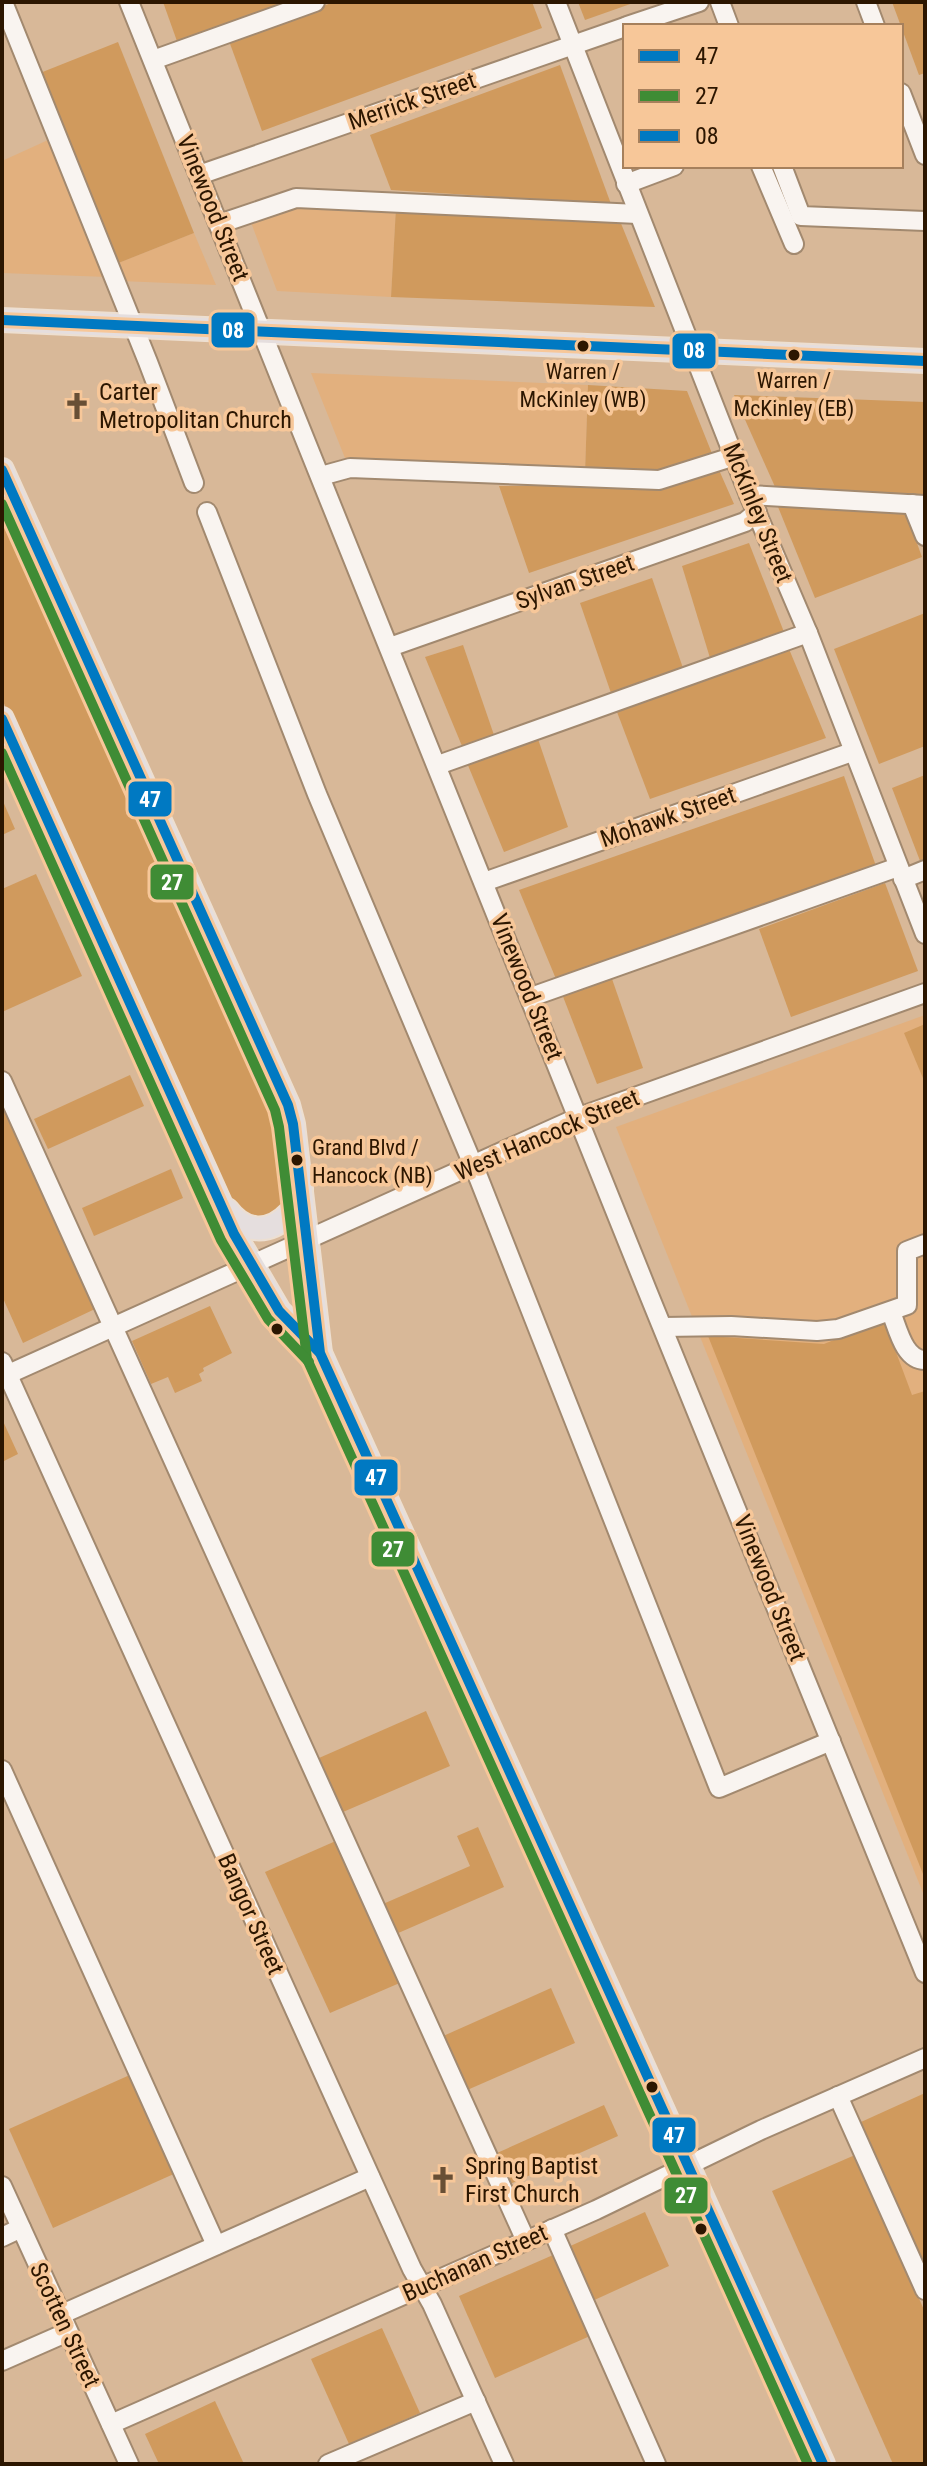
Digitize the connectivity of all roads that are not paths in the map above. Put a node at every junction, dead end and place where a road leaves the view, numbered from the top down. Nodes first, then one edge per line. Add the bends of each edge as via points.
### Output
1 (3, 2) edge
2 (129, 2) edge
3 (315, 2) edge
4 (556, 2) edge
5 (699, 2) edge
6 (720, 2) edge
7 (866, 2) edge
8 (632, 24) edge
9 (728, 24) edge
10 (874, 24) edge
11 (623, 27) edge
12 (573, 44) junction
13 (153, 60) junction
14 (903, 98) edge
15 (925, 155) edge
16 (669, 168) edge
17 (762, 168) edge
18 (783, 168) edge
19 (199, 175) junction
20 (626, 184) junction
21 (638, 214) junction
22 (925, 221) edge
23 (219, 224) junction
24 (794, 244) dead end
25 (2, 320) edge
26 (132, 326) junction
27 (262, 332) junction
28 (692, 351) junction
29 (925, 361) edge
30 (735, 456) junction
31 (2, 470) edge
32 (321, 476) junction
33 (194, 483) dead end
34 (753, 504) junction
35 (919, 504) edge
36 (207, 512) dead end
37 (925, 536) edge
38 (808, 633) junction
39 (390, 647) junction
40 (2, 719) edge
41 (852, 752) junction
42 (438, 765) junction
43 (925, 870) edge
44 (901, 873) junction
45 (484, 882) junction
46 (925, 934) edge
47 (925, 993) edge
48 (531, 997) junction
49 (2, 1081) edge
50 (579, 1117) junction
51 (473, 1165) junction
52 (301, 1189) junction
53 (218, 1200) junction
54 (307, 1240) junction
55 (925, 1244) edge
56 (252, 1264) junction
57 (925, 1299) edge
58 (899, 1308) junction
59 (114, 1327) junction
60 (663, 1327) junction
61 (320, 1353) junction
62 (925, 1360) edge
63 (4, 1371) edge
64 (831, 1741) junction
65 (2, 1770) edge
66 (925, 1973) edge
67 (925, 2058) edge
68 (838, 2096) junction
69 (687, 2166) junction
70 (370, 2177) junction
71 (2, 2186) edge
72 (21, 2228) junction
73 (552, 2229) junction
74 (2, 2237) edge
75 (526, 2241) junction
76 (216, 2245) junction
77 (422, 2287) junction
78 (925, 2290) edge
79 (64, 2323) junction
80 (2, 2361) edge
81 (476, 2401) junction
82 (111, 2424) junction
83 (129, 2464) edge
84 (328, 2464) edge
85 (504, 2464) edge
86 (656, 2464) edge
87 (823, 2464) edge

1 - 26 street
2 - 13 street, Vinewood Street
3 - 13 street
4 - 12 street, McKinley Street
5 - 8 street, Merrick Street
6 - 9 street
7 - 10 street
11 - 12 street, Merrick Street
12 - 19 street, Merrick Street
12 - 20 street, McKinley Street
13 - 19 street, Vinewood Street
14 - 15 street
16 - 20 street
17 - 24 street
18 - 22 street via 801,216
19 - 23 street, Vinewood Street
20 - 21 street, McKinley Street
21 - 23 street via 296,198
21 - 28 street, McKinley Street
23 - 27 street, Vinewood Street
25 - 26 main road
26 - 27 main road
26 - 33 street
27 - 28 main road
27 - 32 street, Vinewood Street
28 - 29 main road
28 - 30 street, McKinley Street
30 - 32 street via 659,480 350,468
30 - 34 street, McKinley Street
31 - 52 main road via 281,1086 293,1124
32 - 39 street, Vinewood Street
34 - 35 street
34 - 38 street, McKinley Street
34 - 39 street, Sylvan Street via 745,522
35 - 37 street
36 - 51 street via 317,794
38 - 41 street, McKinley Street
38 - 42 street
39 - 42 street, Vinewood Street
40 - 53 main road
41 - 44 street, McKinley Street
41 - 45 street, Mohawk Street
42 - 45 street, Vinewood Street
43 - 44 street
44 - 46 street, McKinley Street
44 - 48 street
45 - 48 street, Vinewood Street
47 - 50 street, West Hancock Street
48 - 50 street, Vinewood Street
49 - 59 street
50 - 51 street, West Hancock Street
50 - 60 street, Vinewood Street
51 - 54 street, West Hancock Street
51 - 64 street via 719,1788
52 - 53 main road via 291,1213 259,1229 244,1227
52 - 54 main road
53 - 56 main road
54 - 56 street, West Hancock Street
54 - 61 main road
55 - 58 street via 907,1251
56 - 59 street, West Hancock Street
56 - 61 main road via 279,1311
57 - 58 street
58 - 60 street via 817,1331
58 - 62 street via 908,1353
59 - 63 street, West Hancock Street
59 - 75 street
60 - 64 street, Vinewood Street
61 - 69 main road
63 - 70 street, Bangor Street
64 - 66 street, Vinewood Street
65 - 76 street
67 - 68 street, Buchanan Street
68 - 69 street, Buchanan Street
68 - 78 street
69 - 73 street, Buchanan Street
69 - 87 main road
70 - 76 street
70 - 77 street, Bangor Street
71 - 72 street, Scotten Street
72 - 74 street
72 - 79 street, Scotten Street
73 - 75 street, Buchanan Street
73 - 86 street
75 - 77 street, Buchanan Street
76 - 79 street
77 - 81 street, Bangor Street
77 - 82 street, Buchanan Street
79 - 80 street
79 - 82 street, Scotten Street
81 - 84 street
81 - 85 street, Bangor Street
82 - 83 street, Scotten Street

